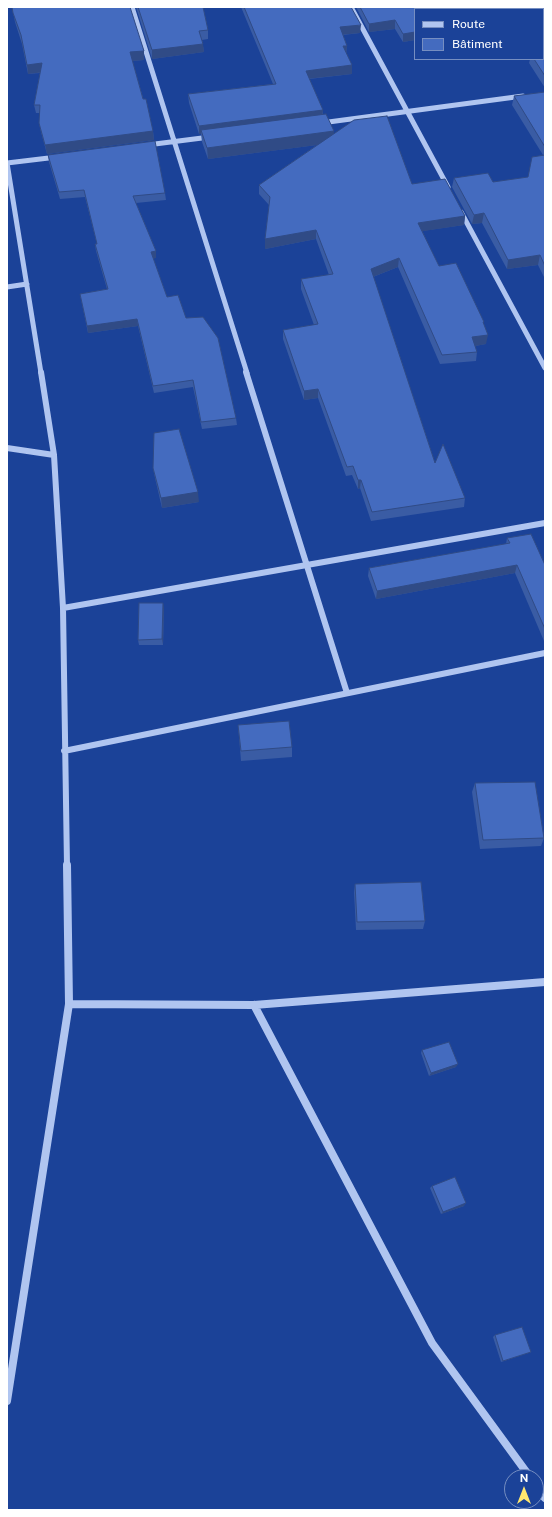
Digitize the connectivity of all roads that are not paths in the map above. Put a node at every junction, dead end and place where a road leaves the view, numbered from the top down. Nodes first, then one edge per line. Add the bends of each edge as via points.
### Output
1 (132, 7) edge
2 (351, 7) edge
3 (530, 96) edge
4 (408, 112) junction
5 (314, 124) edge
6 (213, 136) edge
7 (174, 141) junction
8 (143, 145) edge
9 (60, 156) edge
10 (7, 163) edge
11 (452, 195) edge
12 (460, 209) edge
13 (27, 284) junction
14 (7, 287) edge
15 (545, 368) edge
16 (7, 448) edge
17 (54, 455) junction
18 (545, 523) edge
19 (307, 565) junction
20 (63, 608) junction
21 (545, 653) edge
22 (347, 693) junction
23 (64, 751) junction
24 (545, 982) edge
25 (69, 1004) junction
26 (254, 1005) junction
27 (7, 1402) edge
28 (524, 1469) edge

1 - 7 street
2 - 4 street
3 - 4 street
4 - 5 street
4 - 11 street
6 - 7 street
7 - 8 street
7 - 19 street
9 - 10 street
10 - 13 street
12 - 15 street
13 - 14 street
13 - 17 street
16 - 17 street
17 - 20 street
18 - 19 street
19 - 20 street
19 - 22 street
20 - 23 street
21 - 22 street
22 - 23 street
23 - 25 street
24 - 26 street
25 - 26 street
25 - 27 street
26 - 28 street via 432,1343

